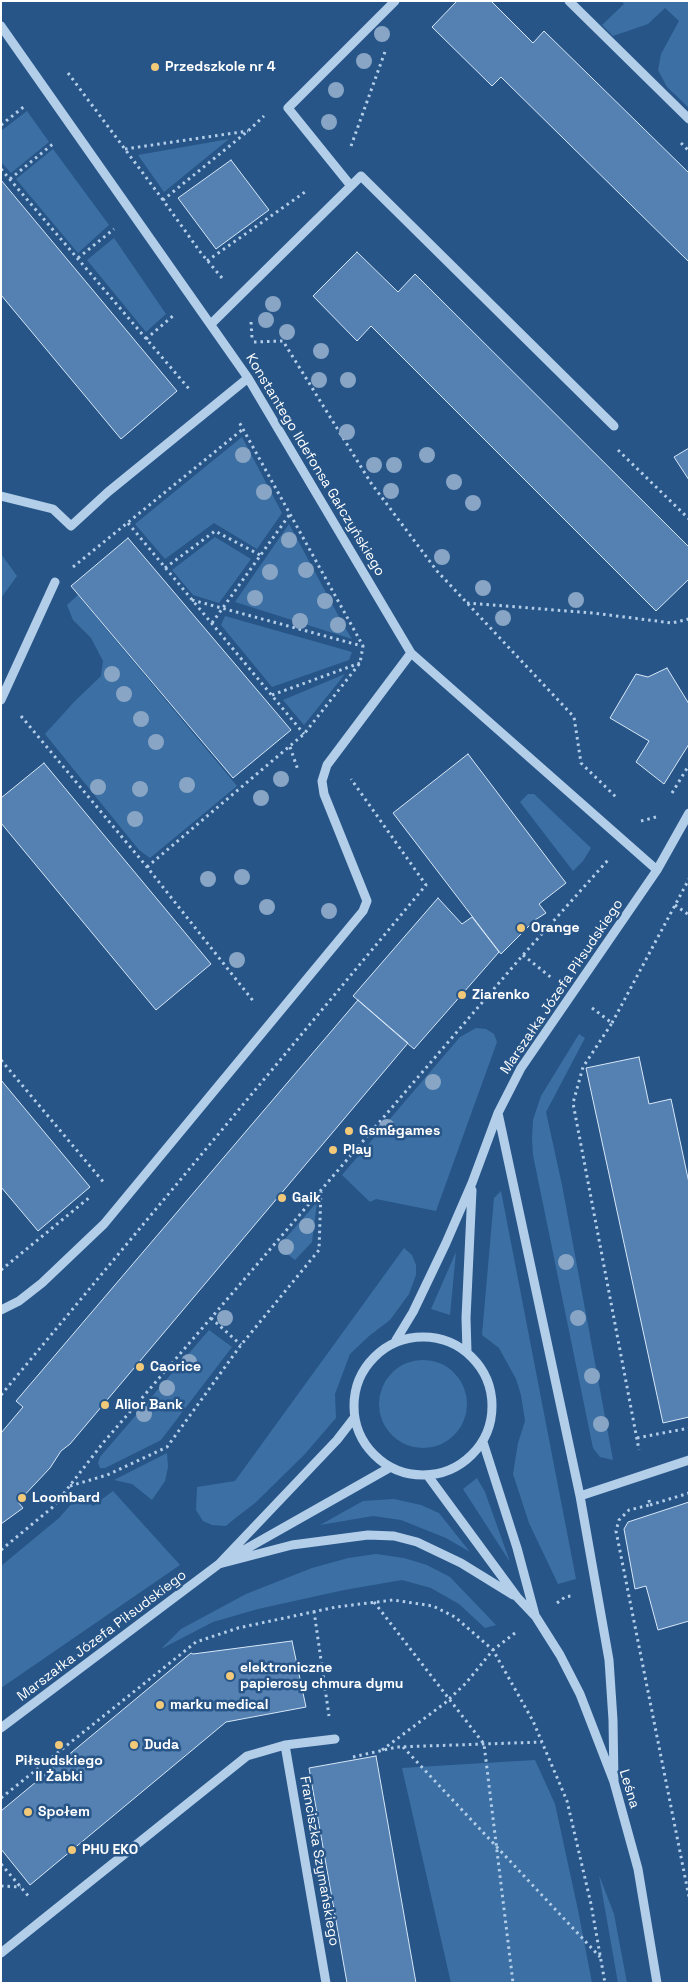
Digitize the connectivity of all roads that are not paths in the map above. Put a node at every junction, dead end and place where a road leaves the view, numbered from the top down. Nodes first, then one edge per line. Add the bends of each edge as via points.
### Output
1 (395, 1) edge
2 (569, 1) edge
3 (1, 26) edge
4 (689, 119) edge
5 (351, 186) junction
6 (212, 323) junction
7 (248, 378) junction
8 (614, 426) dead end
9 (1, 496) edge
10 (55, 582) road end
11 (411, 653) junction
12 (2, 697) edge
13 (689, 813) edge
14 (658, 870) junction
15 (498, 1113) junction
16 (472, 1183) junction
17 (1, 1310) edge
18 (396, 1340) junction
19 (467, 1352) junction
20 (354, 1418) junction
21 (483, 1442) junction
22 (689, 1460) edge
23 (389, 1468) junction
24 (428, 1476) junction
25 (580, 1496) junction
26 (219, 1564) junction
27 (517, 1597) junction
28 (536, 1617) junction
29 (1, 1728) edge
30 (336, 1739) dead end
31 (285, 1745) junction
32 (614, 1782) junction
33 (1, 1953) edge
34 (326, 1983) edge
35 (657, 1983) edge

1 - 5 street via 288,108
2 - 4 street
3 - 6 street, Konstantego Ildefonsa Gałczyńskiego
5 - 6 street
5 - 8 street via 361,176
6 - 7 street, Konstantego Ildefonsa Gałczyńskiego
7 - 9 street via 70,526 53,509
7 - 11 street, Konstantego Ildefonsa Gałczyńskiego
10 - 12 street
11 - 14 street, Konstantego Ildefonsa Gałczyńskiego
11 - 17 street via 327,765 322,781 324,794 367,901 363,911 104,1224 42,1283
13 - 14 street, Marszałka Józefa Piłsudskiego
14 - 15 street, Marszałka Józefa Piłsudskiego via 521,1068
15 - 16 street, Marszałka Józefa Piłsudskiego
15 - 25 street
16 - 18 street via 413,1312
16 - 19 street
18 - 19 street via 432,1336
18 - 20 street via 370,1363 357,1384
19 - 21 street via 487,1377 493,1399 492,1421
20 - 23 street via 369,1450
20 - 26 street, Marszałka Józefa Piłsudskiego
21 - 24 street via 469,1459 450,1471
21 - 28 street, Leśna via 518,1548
22 - 25 street
23 - 24 street
23 - 26 street, Marszałka Józefa Piłsudskiego
24 - 27 street, Leśna
25 - 32 street via 609,1660 614,1720
26 - 27 street via 292,1545 368,1534 394,1536 417,1542 461,1563
26 - 29 street, Marszałka Józefa Piłsudskiego
27 - 28 street, Leśna
28 - 32 street, Leśna via 580,1694
30 - 31 street
31 - 33 street via 247,1756
31 - 34 street, Franciszka Szymańskiego
32 - 35 street, Leśna via 638,1869

